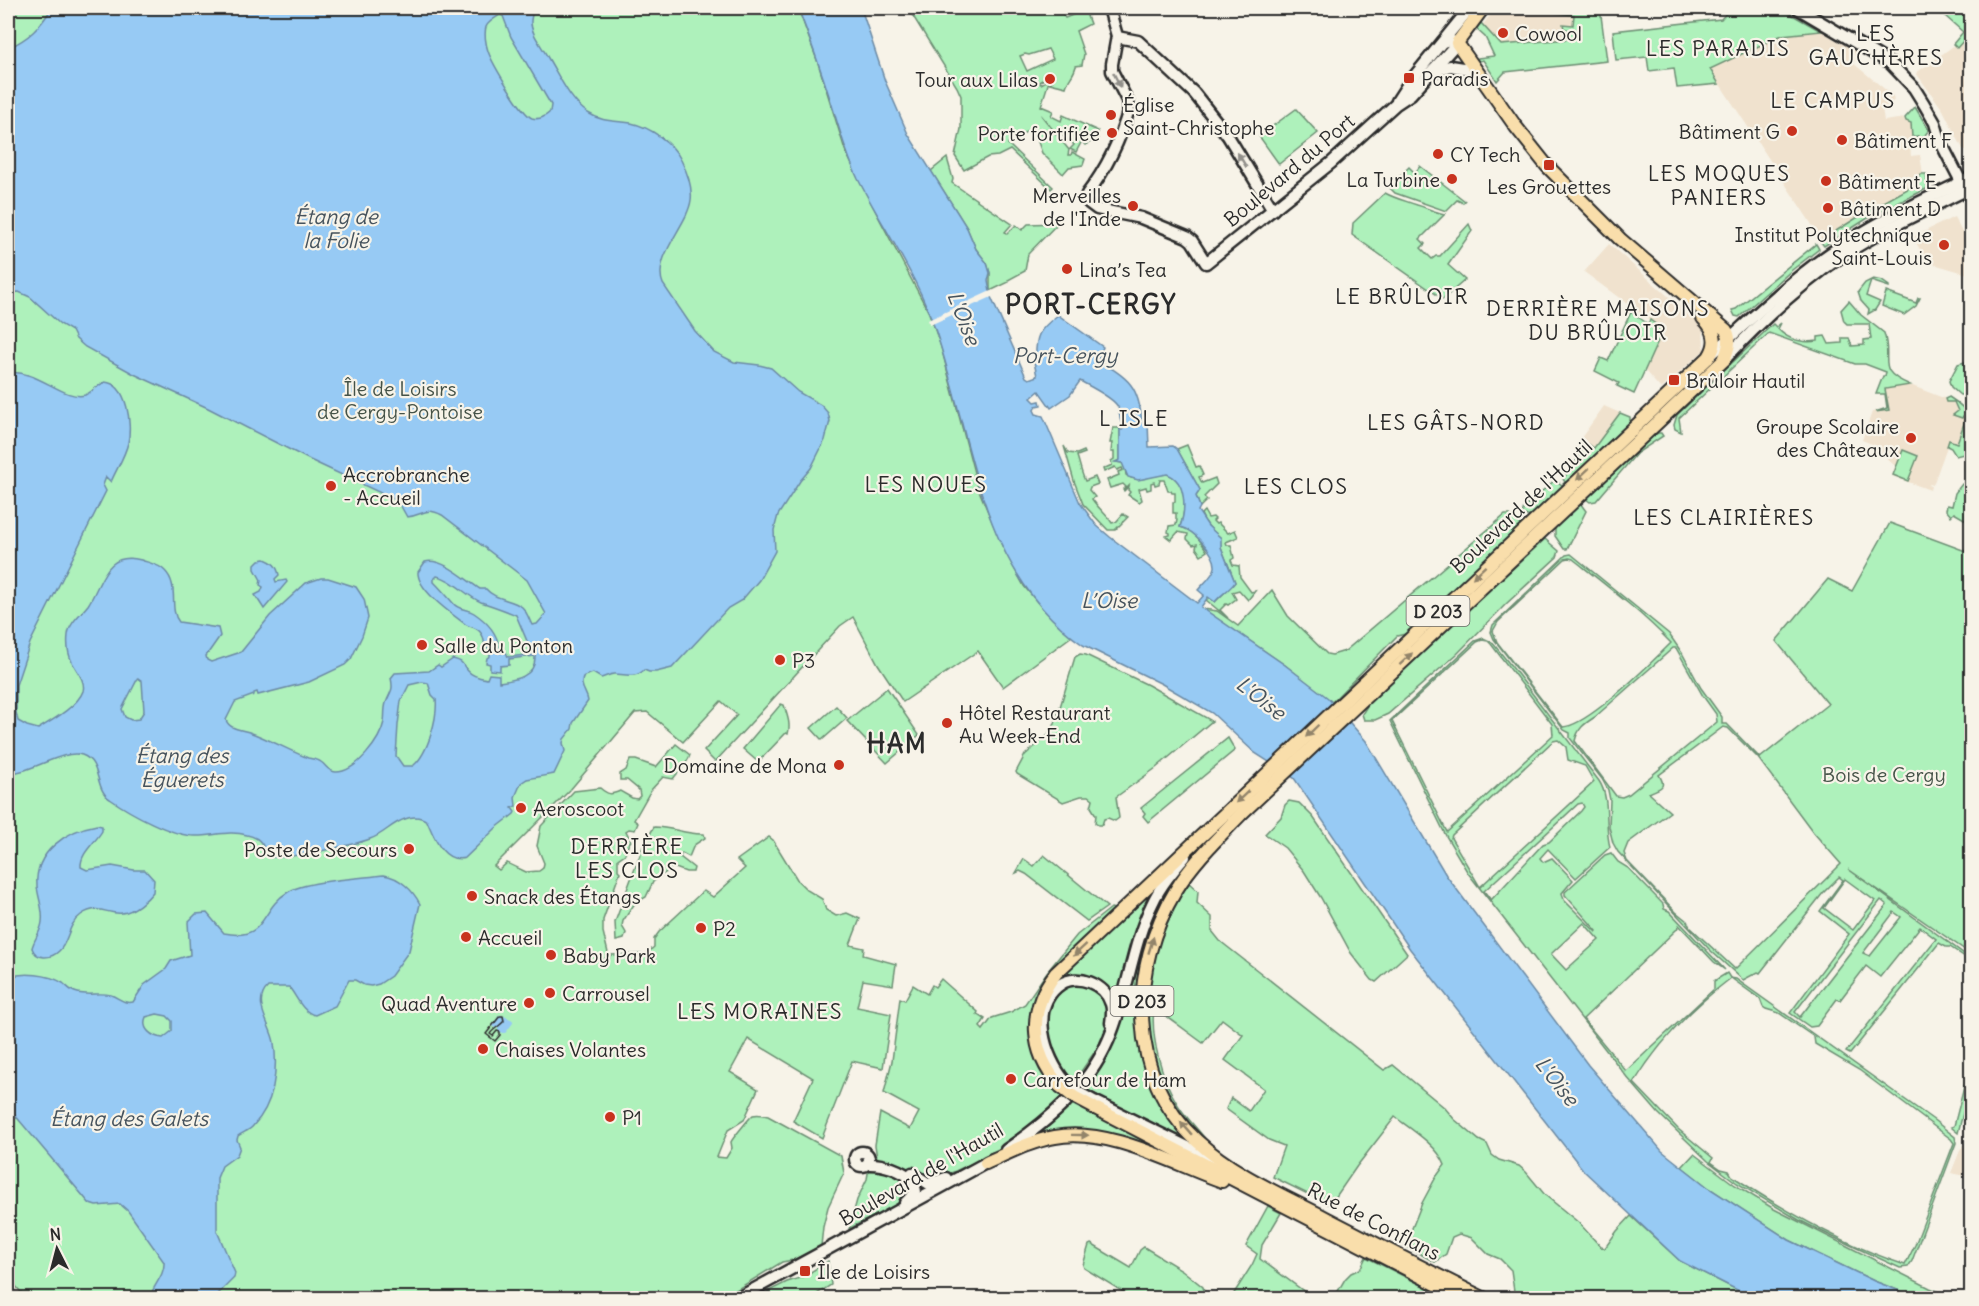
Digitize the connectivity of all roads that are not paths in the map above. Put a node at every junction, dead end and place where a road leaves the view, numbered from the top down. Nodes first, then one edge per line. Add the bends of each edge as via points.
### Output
1 (1109, 8) edge
2 (1472, 8) edge
3 (1483, 8) edge
4 (1797, 8) edge
5 (1117, 37) junction
6 (1452, 43) junction
7 (1469, 69) junction
8 (1432, 72) junction
9 (1396, 104) junction
10 (1967, 184) edge
11 (1971, 203) edge
12 (1273, 210) junction
13 (1710, 324) junction
14 (1733, 336) junction
15 (1709, 357) junction
16 (1674, 389) junction
17 (1641, 420) junction
18 (1655, 425) junction
19 (1598, 479) junction
20 (1359, 695) junction
21 (1266, 782) junction
22 (1240, 814) junction
23 (1221, 817) junction
24 (1145, 920) junction
25 (1104, 1049) junction
26 (1062, 1084) junction
27 (1094, 1104) junction
28 (871, 1162) dead end
29 (982, 1166) junction
30 (892, 1169) junction
31 (1248, 1178) junction
32 (1271, 1199) junction
33 (894, 1214) junction
34 (738, 1299) edge
35 (1463, 1299) edge
36 (1483, 1299) edge

1 - 5 main road
2 - 6 main road, Boulevard du Port
3 - 6 main road, Boulevard du Port
4 - 10 main road via 1890,63 1914,88
12 -> 5 main road via 1228,136 1200,100 1171,69 1134,40
5 -> 12 main road, Boulevard du Port via 1113,73 1129,107 1116,147 1087,194 1089,203 1097,209 1141,218 1187,237 1206,263
6 - 7 main road
6 - 8 main road, Boulevard du Port
6 - 9 main road, Boulevard du Port via 1405,88
6 - 14 main road via 1547,166 1620,239
7 - 8 main road via 1450,66
7 - 13 main road via 1566,195
8 - 9 main road, Boulevard du Port
9 - 12 main road, Boulevard du Port
10 - 11 main road
10 - 14 main road, Boulevard de l'Hautil via 1849,240 1796,279
13 - 14 main road
13 - 15 main road via 1715,342
14 - 15 main road, Boulevard de l'Hautil
14 - 18 main road, Boulevard de l'Hautil via 1724,360
15 - 16 main road, Boulevard de l'Hautil
16 - 17 main road, Boulevard de l'Hautil
16 - 18 main road
17 - 19 main road via 1641,432
17 -> 20 main road, Boulevard de l'Hautil / D 203
18 - 19 main road, Boulevard de l'Hautil / D 203
20 -> 19 main road, Boulevard de l'Hautil / D 203
20 - 21 main road, Boulevard de l'Hautil / D 203
21 - 22 main road, Boulevard de l'Hautil / D 203
21 -> 23 main road, Boulevard de l'Hautil / D 203
22 - 24 main road, Boulevard de l'Hautil via 1180,872
31 -> 22 main road, D 203 via 1197,1141 1168,1105 1148,1059 1141,1010 1148,957 1165,911 1196,862
23 - 24 main road, Boulevard de l'Hautil via 1164,884
23 -> 26 main road, D 203 via 1064,964 1046,987 1038,1009 1036,1033 1048,1072
24 - 25 main road, Boulevard de l'Hautil
25 - 26 main road, D 203 via 1112,1012 1107,997 1087,981 1060,984 1047,1004 1042,1030 1049,1059
25 - 29 main road, Boulevard de l'Hautil via 1089,1075 1063,1106
26 - 27 main road, D 203, bridge via 1074,1097
27 - 31 main road
27 - 32 main road, D 203
28 - 30 main road
29 - 30 main road via 932,1184
29 -> 32 main road via 1049,1138 1095,1136 1127,1144
29 - 33 main road, Boulevard de l'Hautil
30 - 33 main road via 911,1178 916,1188
31 - 36 main road, Rue de Conflans / D 203
32 - 35 main road, Rue de Conflans / D 203
33 - 34 main road, Boulevard de l'Hautil

